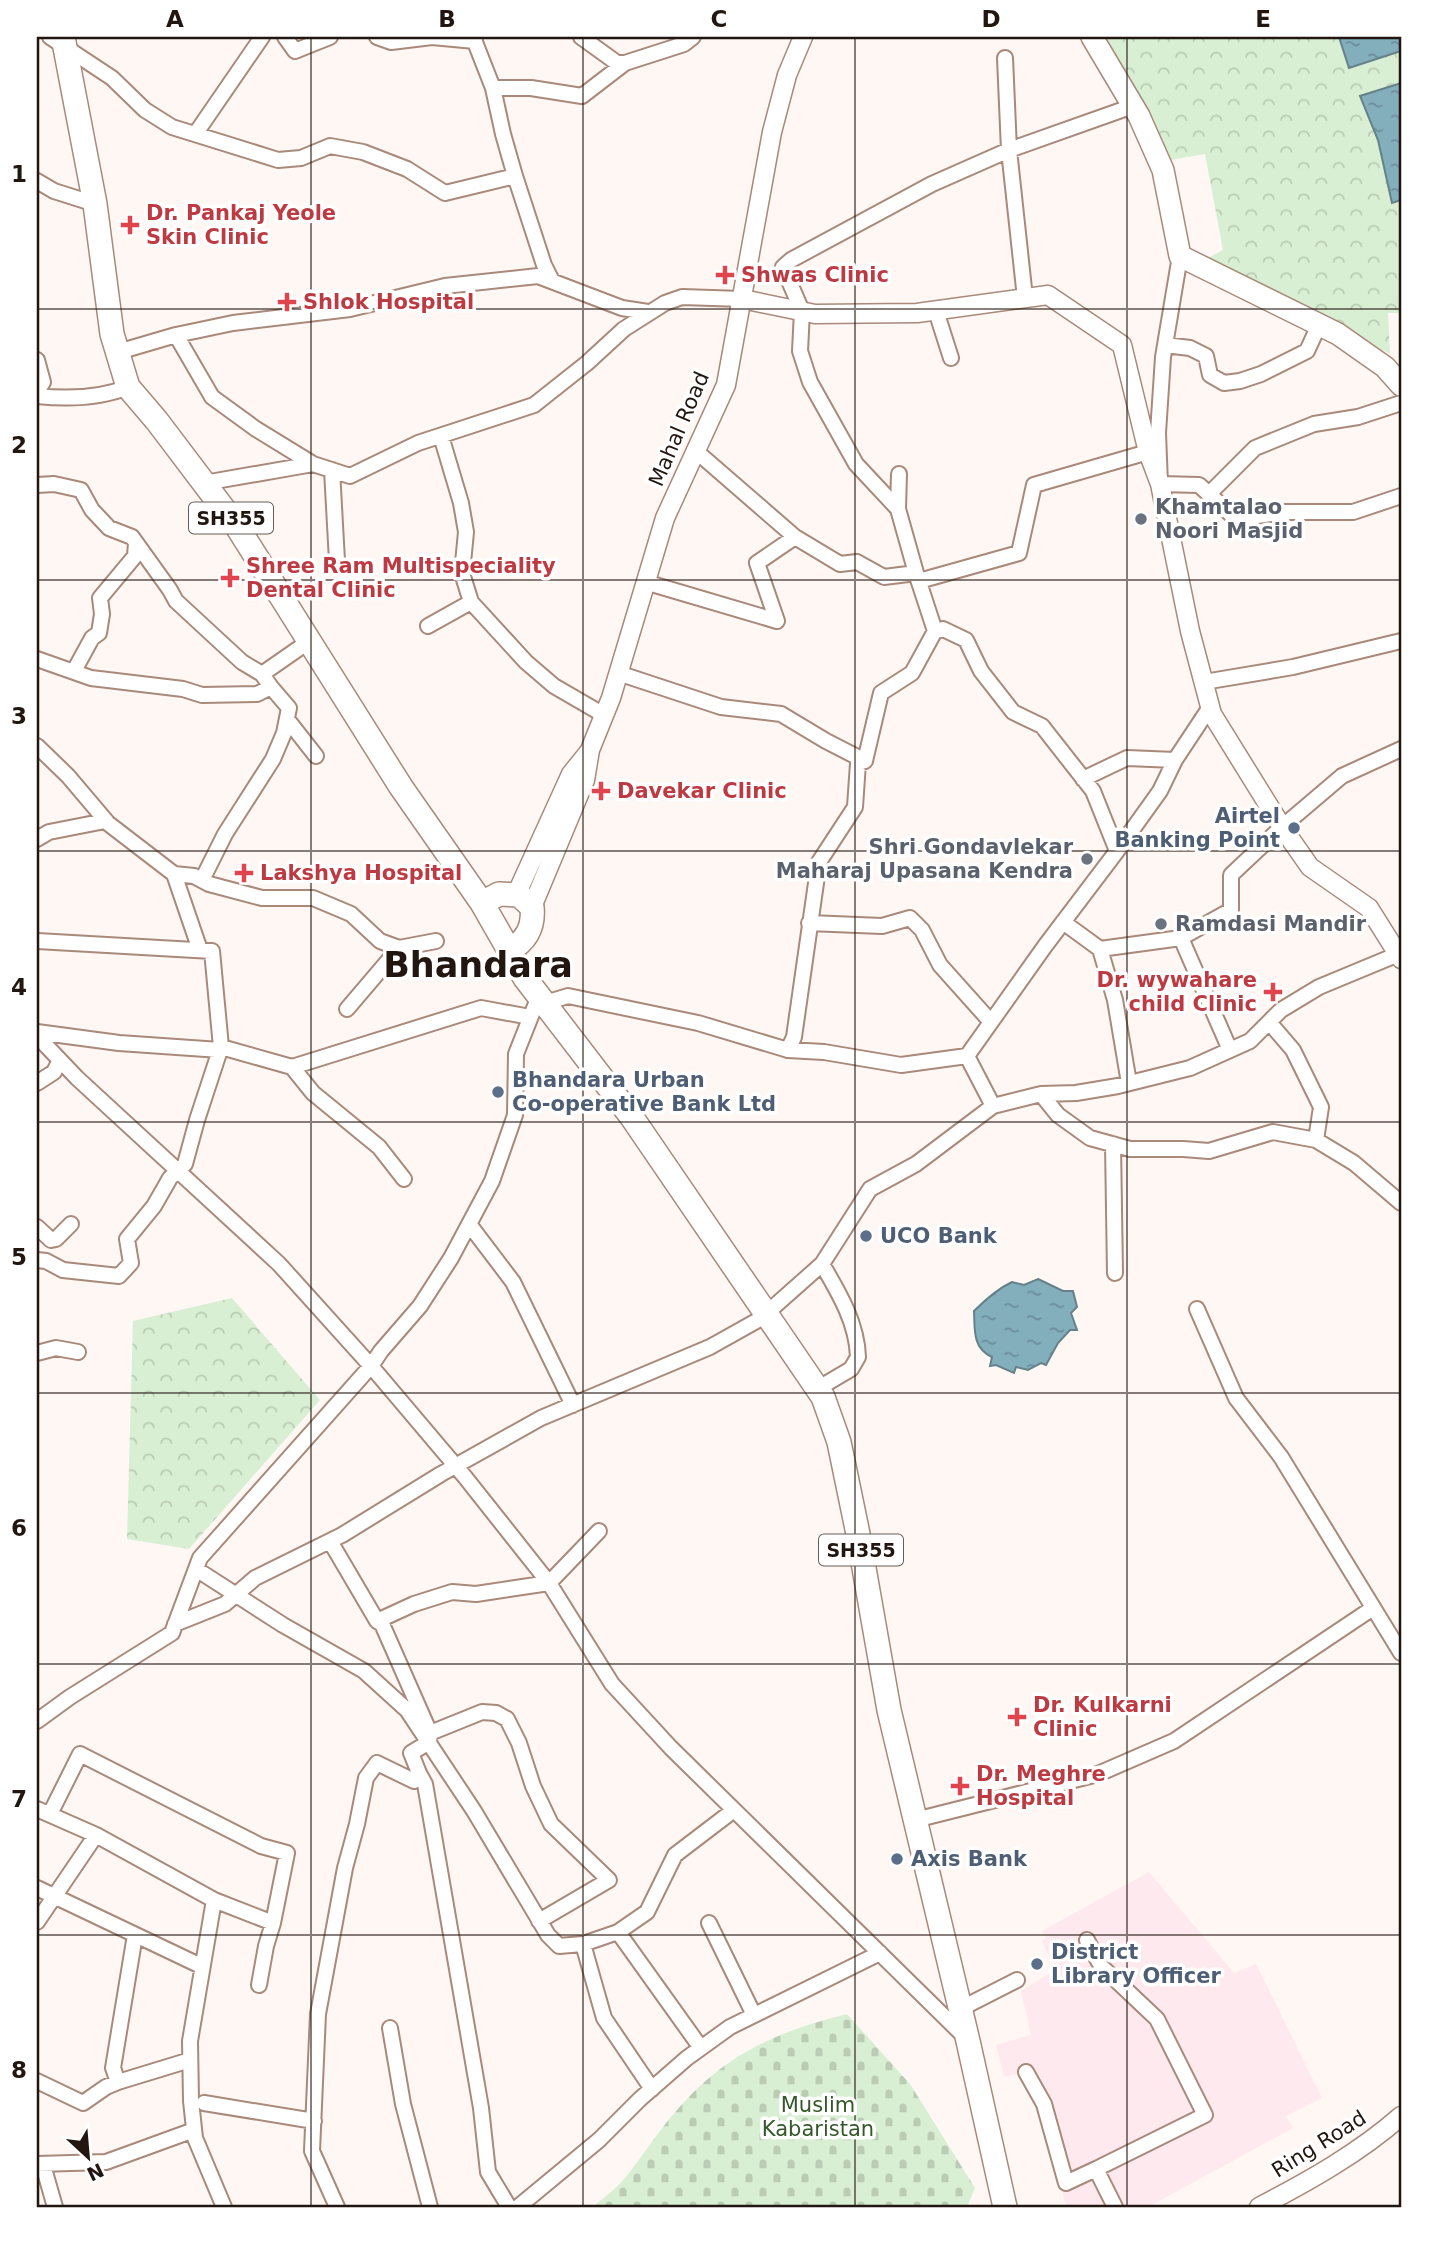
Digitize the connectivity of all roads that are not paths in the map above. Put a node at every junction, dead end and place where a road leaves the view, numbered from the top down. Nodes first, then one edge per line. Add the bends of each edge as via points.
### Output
1 (262, 37) edge
2 (285, 37) edge
3 (330, 37) edge
4 (377, 37) edge
5 (581, 37) edge
6 (693, 37) edge
7 (803, 37) edge
8 (1096, 38) edge
9 (59, 39) edge
10 (474, 39) edge
11 (1005, 58) dead end
12 (625, 63) junction
13 (493, 88) junction
14 (1133, 106) junction
15 (196, 132) junction
16 (1009, 150) junction
17 (515, 176) junction
18 (37, 181) edge
19 (54, 191) junction
20 (37, 197) edge
21 (95, 204) junction
22 (1180, 256) junction
23 (552, 281) junction
24 (1024, 298) junction
25 (742, 299) junction
26 (802, 311) junction
27 (936, 311) junction
28 (648, 312) junction
29 (1319, 325) junction
30 (176, 335) junction
31 (1165, 345) junction
32 (118, 352) junction
33 (951, 358) dead end
34 (37, 360) edge
35 (1401, 385) edge
36 (128, 387) junction
37 (37, 393) edge
38 (1401, 403) edge
39 (441, 436) junction
40 (697, 452) junction
41 (1148, 452) junction
42 (313, 464) junction
43 (332, 470) junction
44 (899, 474) dead end
45 (204, 482) junction
46 (1160, 484) junction
47 (37, 485) edge
48 (1209, 494) junction
49 (1401, 496) edge
50 (898, 509) junction
51 (795, 537) junction
52 (136, 543) junction
53 (337, 561) dead end
54 (918, 577) junction
55 (645, 582) junction
56 (471, 601) junction
57 (428, 626) dead end
58 (935, 631) junction
59 (1401, 640) edge
60 (308, 642) junction
61 (37, 659) edge
62 (74, 671) junction
63 (618, 673) junction
64 (262, 674) junction
65 (1204, 682) junction
66 (271, 687) junction
67 (1210, 707) junction
68 (604, 715) junction
69 (286, 719) junction
70 (37, 746) edge
71 (1401, 749) edge
72 (316, 756) dead end
73 (1175, 760) junction
74 (866, 761) junction
75 (1083, 779) junction
76 (107, 822) junction
77 (1282, 827) junction
78 (37, 839) edge
79 (1117, 850) junction
80 (174, 874) junction
81 (202, 880) junction
82 (524, 901) junction
83 (482, 903) junction
84 (1063, 922) junction
85 (809, 923) junction
86 (1181, 938) junction
87 (37, 941) edge
88 (436, 941) dead end
89 (399, 948) junction
90 (1100, 949) junction
91 (200, 950) junction
92 (509, 950) junction
93 (1400, 955) edge
94 (347, 1009) dead end
95 (537, 1010) junction
96 (991, 1022) junction
97 (1269, 1022) junction
98 (37, 1034) edge
99 (220, 1048) junction
100 (788, 1050) junction
101 (1230, 1050) junction
102 (967, 1056) junction
103 (60, 1060) junction
104 (292, 1067) junction
105 (37, 1083) edge
106 (1129, 1083) junction
107 (1041, 1094) junction
108 (993, 1106) junction
109 (1316, 1140) junction
110 (1113, 1144) junction
111 (177, 1172) junction
112 (404, 1180) dead end
113 (1401, 1203) edge
114 (71, 1224) dead end
115 (469, 1224) junction
116 (37, 1227) edge
117 (37, 1261) edge
118 (822, 1264) junction
119 (1115, 1273) dead end
120 (1197, 1308) dead end
121 (766, 1314) junction
122 (78, 1352) dead end
123 (37, 1353) edge
124 (372, 1366) junction
125 (817, 1389) junction
126 (573, 1405) junction
127 (455, 1466) junction
128 (599, 1531) dead end
129 (330, 1541) junction
130 (196, 1569) junction
131 (548, 1583) junction
132 (235, 1595) junction
133 (1373, 1608) junction
134 (377, 1621) junction
135 (175, 1624) junction
136 (1401, 1653) edge
137 (37, 1721) edge
138 (430, 1737) junction
139 (419, 1773) junction
140 (734, 1810) junction
141 (43, 1811) edge
142 (915, 1820) junction
143 (96, 1835) junction
144 (37, 1888) edge
145 (56, 1897) junction
146 (214, 1900) junction
147 (540, 1920) junction
148 (37, 1922) edge
149 (272, 1923) junction
150 (709, 1923) dead end
151 (618, 1932) junction
152 (135, 1935) junction
153 (1087, 1940) dead end
154 (583, 1944) junction
155 (880, 1953) junction
156 (201, 1966) junction
157 (1017, 1980) dead end
158 (259, 1985) dead end
159 (960, 2009) junction
160 (754, 2015) junction
161 (390, 2028) dead end
162 (968, 2041) junction
163 (701, 2048) junction
164 (190, 2060) junction
165 (1026, 2072) dead end
166 (37, 2081) edge
167 (118, 2082) junction
168 (652, 2089) junction
169 (204, 2103) dead end
170 (1401, 2116) edge
171 (314, 2122) junction
172 (194, 2130) junction
173 (1393, 2130) edge
174 (40, 2164) edge
175 (1096, 2169) junction
176 (1267, 2205) edge
177 (1000, 2206) edge
178 (55, 2207) edge
179 (224, 2207) edge
180 (337, 2207) edge
181 (430, 2207) edge
182 (509, 2207) edge
183 (518, 2207) edge
184 (1115, 2207) edge

1 - 15 street
2 - 3 street via 295,51
4 - 10 street via 391,42 432,37
5 - 12 street via 617,63
6 - 12 street
7 - 25 street, Mahal Road via 772,132
8 - 14 main road
9 - 15 street via 112,78 145,110 172,127
9 - 21 main road, SH355
10 - 13 street
11 - 16 street
12 - 13 street via 582,96
13 - 17 street
14 - 16 street
14 - 22 main road via 1163,170
15 - 17 street via 278,160 301,158 330,146 363,152 407,169 445,193
16 - 24 street
16 - 26 street via 932,184 791,260 783,267
17 - 23 street
18 - 19 street
19 - 20 street
19 - 21 street
21 - 32 main road, SH355
22 - 29 main road
22 - 31 street
23 - 28 street via 622,308
23 - 30 street via 538,276 445,286 350,309
24 - 27 street
24 - 41 street via 1048,295 1122,345
25 - 26 street
25 - 28 street via 682,297
25 - 40 street, Mahal Road via 726,385
26 - 27 street
26 - 50 street via 800,351 810,382 856,464
27 - 33 street
28 - 39 street via 534,405
29 - 31 street via 1307,351 1240,381 1224,383 1210,374 1206,356
29 - 35 main road via 1385,367
30 - 32 street
30 - 42 street via 212,397
31 - 46 street via 1158,433
32 - 36 main road, SH355
34 - 37 street via 43,383
36 - 37 street via 112,393 51,397
36 - 45 main road, SH355
38 - 48 street via 1358,417 1314,424 1255,448
39 - 43 street via 351,476
39 - 56 street via 461,503 466,532 462,573
40 - 51 street
40 - 55 street, Mahal Road via 665,518
41 - 46 street
41 - 54 street via 1034,485 1020,553
42 - 43 street
42 - 45 street
43 - 53 street
44 - 50 street
45 - 60 main road, SH355
46 - 48 street via 1199,485
46 - 65 street
47 - 52 street via 81,490 109,528
48 - 49 street via 1236,519 1286,512 1353,512
50 - 54 street
51 - 54 street via 840,564 857,562 884,577
51 - 55 street via 757,564 777,621
52 - 62 street via 135,556 100,598 99,633
52 - 64 street via 176,601 242,662
54 - 58 street
55 - 63 street, Mahal Road
56 - 57 street
56 - 68 street via 554,686
58 - 74 street via 912,673 881,693
58 - 75 street via 943,629 966,640 981,671 1013,712 1042,726
59 - 65 street via 1293,667
60 - 64 street
60 - 83 main road, SH355
61 - 62 street
62 - 66 street via 92,678 202,695 257,694
63 - 68 street, Mahal Road
63 - 74 street via 721,707 781,713
64 - 66 street
65 - 67 street
66 - 69 street via 289,708
67 - 73 street
67 - 77 street
68 - 82 street, Mahal Road via 590,750 570,774
69 - 72 street
69 - 81 street via 273,759
70 - 76 street
71 - 77 street via 1342,776
73 - 75 street via 1127,758
73 - 79 street via 1160,792
74 - 85 street via 858,763 855,807 819,862
75 - 79 street
76 - 78 street via 49,832
76 - 80 street
77 - 86 street via 1231,875 1231,910
77 - 93 street via 1310,867 1369,908
79 - 84 street
80 - 81 street
80 - 91 street
81 - 89 street via 262,898 313,898 351,914 380,941
82 - 83 main road via 499,894
82 - 92 main road via 533,920 524,940
83 - 92 main road, SH355
84 - 90 street
84 - 96 street
85 - 96 street via 882,926 910,918 922,930 940,965
85 - 100 street via 794,1037
86 - 90 street
86 - 101 street
87 - 91 street
88 - 89 street
89 - 94 street
90 - 106 street via 1115,1000
91 - 99 street via 212,951
92 - 95 main road, SH355
93 - 97 street via 1319,988
95 - 100 street via 568,996 698,1023
95 - 104 street via 481,1008
95 - 115 street via 516,1054 515,1115 492,1181
95 - 121 main road, SH355 via 631,1116
96 - 102 street
97 - 101 street via 1250,1041
97 - 109 street via 1293,1050 1321,1107
98 - 99 street
98 - 103 street
99 - 104 street
99 - 111 street via 185,1164
100 - 102 street via 901,1065
101 - 106 street via 1190,1068
102 - 108 street
103 - 105 street via 54,1072
103 - 111 street
104 - 112 street via 313,1093 379,1147
106 - 107 street
107 - 108 street
107 - 110 street via 1058,1115 1090,1138
108 - 118 street via 916,1164 870,1189
109 - 110 street via 1273,1132 1209,1152 1130,1149
109 - 113 street via 1354,1163
110 - 119 street
111 - 117 street via 127,1239 131,1263 118,1276 63,1270
111 - 124 street via 279,1264
114 - 116 street via 51,1240
115 - 124 street via 420,1306
115 - 126 street via 513,1282
118 - 121 street
118 - 125 street via 853,1327 858,1357 851,1369
120 - 133 street via 1236,1398 1281,1457
121 - 125 main road, SH355
121 - 126 street via 710,1347
122 - 123 street via 56,1348
124 - 127 street
124 - 130 street via 200,1559
125 - 142 main road, SH355 via 839,1442 888,1710
126 - 127 street
127 - 129 street
127 - 131 street
128 - 131 street
129 - 132 street via 255,1578
129 - 134 street
130 - 132 street
130 - 135 street
131 - 134 street via 476,1594 452,1592
131 - 140 street via 612,1684
132 - 135 street via 225,1604
132 - 138 street via 364,1671
133 - 136 street
133 - 142 street via 1174,1741 1098,1774
134 - 138 street via 382,1623
135 - 137 street via 172,1633
138 - 139 street via 411,1752
138 - 147 street
138 - 147 street via 482,1712 507,1719 551,1824 609,1880
139 - 171 street via 414,1781 377,1763 366,1778 318,2014
139 - 182 street via 436,1846 488,2172
140 - 151 street via 675,1855 647,1912
140 - 155 street
141 - 143 street
141 - 149 street via 80,1754 261,1846 287,1853
142 - 159 main road, SH355
143 - 145 street
143 - 146 street
144 - 145 street
145 - 148 street
145 - 152 street
146 - 149 street
146 - 156 street
147 - 154 street via 559,1946
149 - 158 street
150 - 160 street
151 - 154 street
151 - 163 street
152 - 156 street
152 - 167 street via 113,2068
153 - 175 street via 1101,1966 1157,2019 1205,2115
154 - 168 street via 604,2018
155 - 160 street
155 - 162 street
156 - 164 street
157 - 159 street
159 - 162 main road, SH355
160 - 163 street
161 - 181 street via 403,2104
162 - 177 main road, SH355
163 - 168 street
164 - 167 street
164 - 172 street
165 - 175 street via 1044,2104 1066,2183
166 - 167 street via 83,2103
168 - 183 street
169 - 171 street
170 - 173 street, Ring Road
171 - 180 street via 312,2151
172 - 174 street via 106,2162
172 - 179 street
173 - 176 street, Ring Road
174 - 178 street
175 - 184 street

